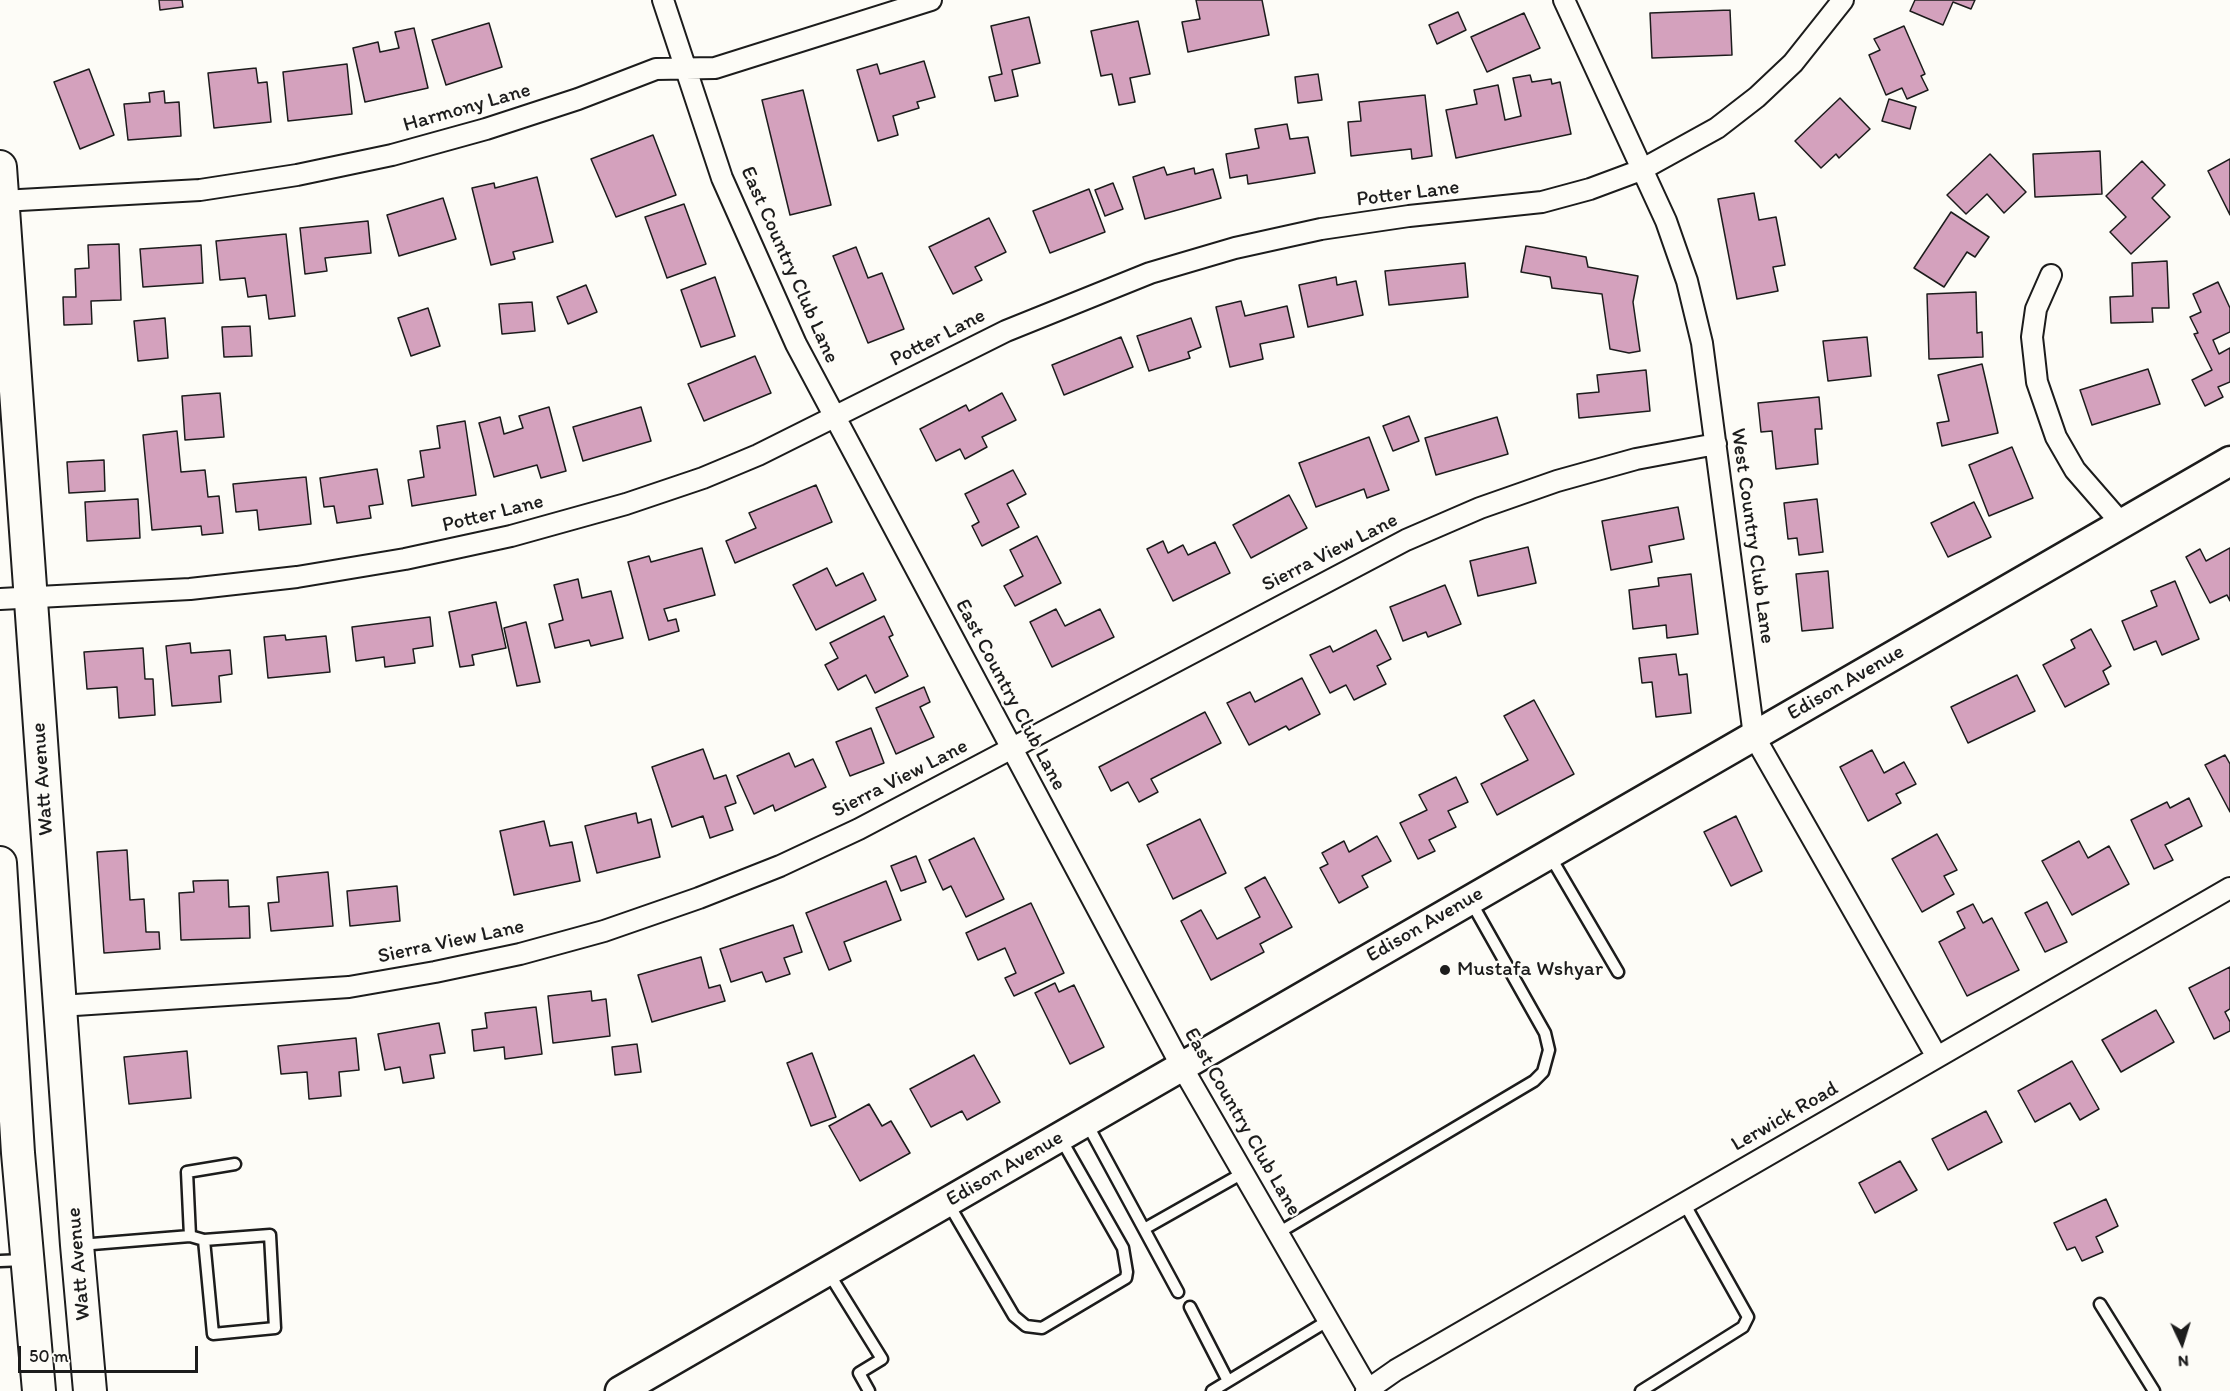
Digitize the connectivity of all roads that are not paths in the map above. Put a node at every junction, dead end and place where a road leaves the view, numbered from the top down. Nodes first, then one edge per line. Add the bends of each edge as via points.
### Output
1 (663, 0) edge
2 (931, 0) edge
3 (1564, 0) edge
4 (1843, 0) edge
5 (684, 69) junction
6 (0, 167) edge
7 (1641, 170) junction
8 (2, 201) junction
9 (2051, 275) dead end
10 (834, 418) junction
11 (1716, 444) junction
12 (2230, 461) edge
13 (2122, 524) junction
14 (31, 598) junction
15 (0, 599) edge
16 (1754, 736) junction
17 (1011, 748) junction
18 (1548, 853) junction
19 (0, 863) edge
20 (2230, 888) edge
21 (1470, 898) junction
22 (1618, 972) dead end
23 (60, 1006) junction
24 (5, 1018) edge
25 (1937, 1058) junction
26 (1182, 1067) junction
27 (1086, 1122) junction
28 (1060, 1137) junction
29 (235, 1164) dead end
30 (1244, 1173) junction
31 (948, 1202) junction
32 (1684, 1203) junction
33 (1144, 1229) junction
34 (1278, 1233) junction
35 (190, 1236) junction
36 (204, 1240) junction
37 (77, 1245) junction
38 (14, 1260) edge
39 (828, 1271) junction
40 (1178, 1292) dead end
41 (2100, 1304) dead end
42 (1190, 1307) dead end
43 (1329, 1320) junction
44 (1228, 1381) junction
45 (1367, 1390) edge
46 (39, 1391) edge
47 (90, 1391) edge
48 (620, 1391) edge
49 (869, 1391) edge
50 (1212, 1391) edge
51 (1641, 1391) edge
52 (2154, 1391) edge

1 - 5 street, East Country Club Lane
2 - 5 street, Harmony Lane via 715,68
3 - 7 street, West Country Club Lane
4 - 7 street, Potter Lane via 1793,63 1757,97 1717,128
5 - 8 street, Harmony Lane via 656,69 486,129 297,175 200,190
5 - 10 street, East Country Club Lane via 764,278
6 - 8 main road, Watt Avenue
7 - 10 street, Potter Lane via 1542,202 1322,229 1235,248 1150,273 1006,331
7 - 11 street, West Country Club Lane via 1666,221 1687,281 1702,343
8 - 14 main road, Watt Avenue
9 - 13 street via 2036,309 2032,337 2037,382 2056,437 2075,470
10 - 14 street, Potter Lane via 703,478 626,504 405,560 190,589
10 - 17 street, East Country Club Lane
11 - 16 street, West Country Club Lane
11 - 17 street, Sierra View Lane via 1636,459 1480,508 1355,565
12 - 13 street, Edison Avenue
13 - 16 street, Edison Avenue
14 - 15 street, Potter Lane
14 - 23 main road, Watt Avenue
16 - 18 street, Edison Avenue
16 - 25 street, West Country Club Lane
17 - 23 street, Sierra View Lane via 780,866 699,898 520,954 349,987
17 - 26 street, East Country Club Lane
18 - 21 street, Edison Avenue
18 - 22 lane
19 - 24 main road
20 - 25 street, Lerwick Road
21 - 26 street, Edison Avenue
21 - 34 lane via 1545,1033 1549,1050 1543,1072 1534,1081
23 - 37 main road, Watt Avenue
24 - 38 main road via 14,1153
25 - 32 street, Lerwick Road
26 - 27 street, Edison Avenue
26 - 30 street, East Country Club Lane
27 - 28 street, Edison Avenue
27 - 33 lane
28 - 31 street, Edison Avenue
28 - 31 lane via 1123,1248 1127,1272 1126,1278 1042,1328 1026,1326 1014,1316
29 - 35 lane via 186,1172
30 - 33 lane
30 - 34 street, East Country Club Lane
31 - 39 street, Edison Avenue
32 - 45 street, Lerwick Road
32 - 51 lane via 1748,1317 1743,1327
33 - 40 lane
34 - 43 street, East Country Club Lane
35 - 36 lane
35 - 37 lane
36 - 36 lane via 270,1235 275,1328 213,1334
37 - 47 main road, Watt Avenue
38 - 46 main road
39 - 48 street, Edison Avenue
39 - 49 lane via 882,1359 859,1373
41 - 52 lane
42 - 44 lane
43 - 44 lane
43 - 45 street, East Country Club Lane
44 - 50 lane

